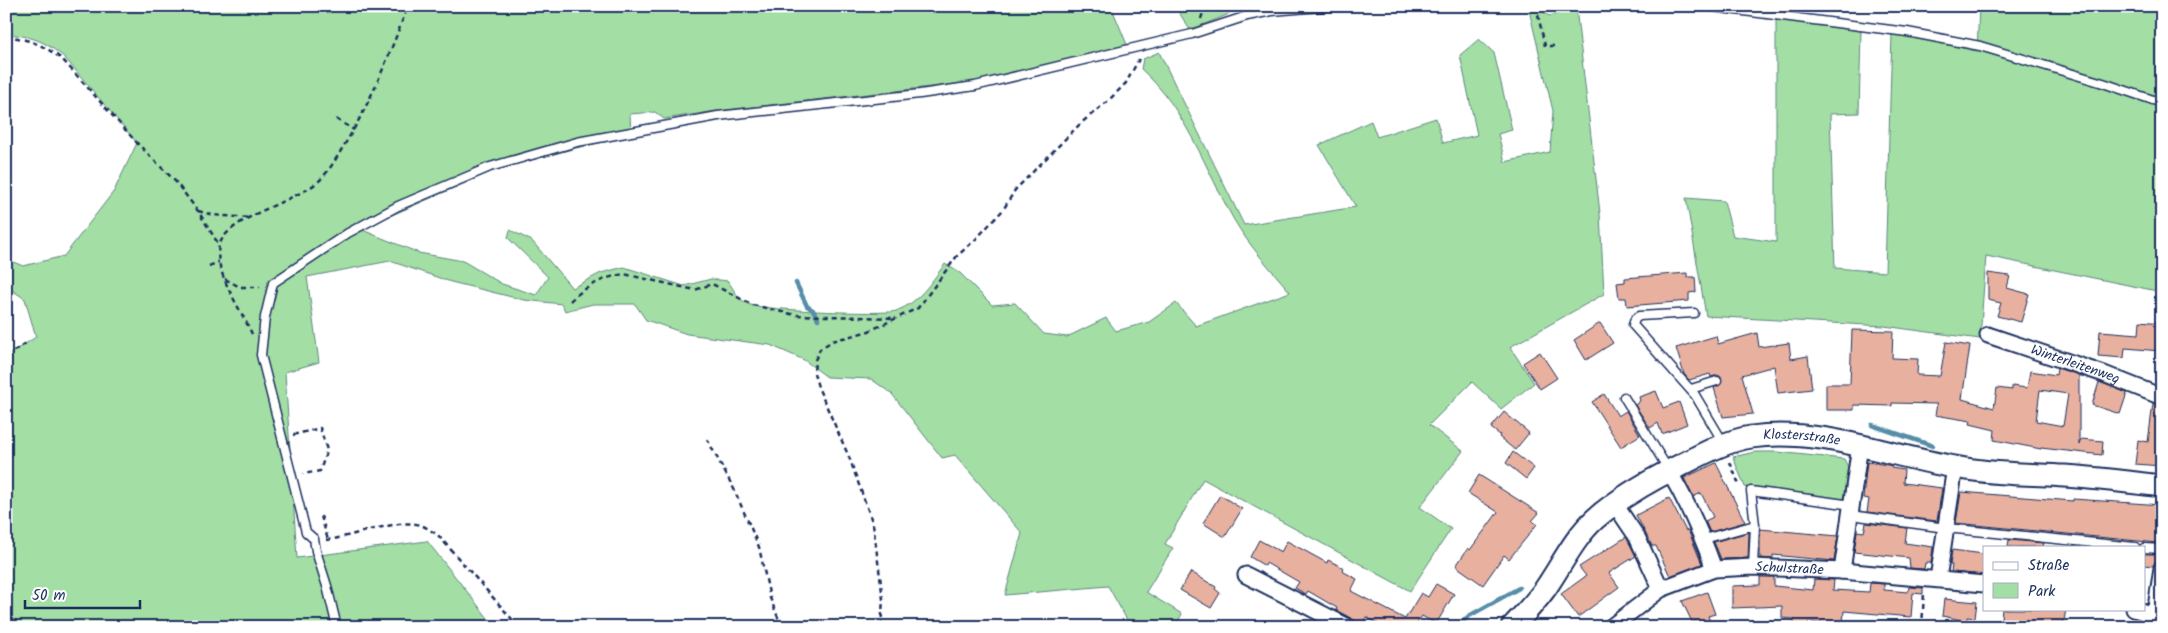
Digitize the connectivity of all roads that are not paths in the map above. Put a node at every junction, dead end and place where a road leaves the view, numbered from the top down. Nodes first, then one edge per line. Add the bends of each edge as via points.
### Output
1 (1334, 6) edge
2 (1704, 6) edge
3 (2162, 103) edge
4 (1694, 314) dead end
5 (1988, 335) dead end
6 (1717, 381) dead end
7 (1691, 389) junction
8 (1624, 397) dead end
9 (2162, 397) edge
10 (1724, 444) junction
11 (1860, 445) junction
12 (1955, 467) junction
13 (1669, 471) junction
14 (2162, 486) edge
15 (1614, 503) junction
16 (1852, 510) junction
17 (1755, 525) junction
18 (1946, 528) junction
19 (1704, 539) junction
20 (2125, 546) edge
21 (2146, 548) edge
22 (2162, 550) edge
23 (1753, 567) junction
24 (2162, 568) edge
25 (1714, 569) junction
26 (1842, 571) junction
27 (1246, 574) dead end
28 (1931, 579) junction
29 (1983, 584) edge
30 (1661, 589) junction
31 (2138, 610) edge
32 (2159, 616) edge
33 (337, 627) edge
34 (1348, 627) edge
35 (1512, 627) edge
36 (1611, 627) edge

1 - 33 lane via 1247,16 1192,34 975,86 718,116 577,142 490,167 398,206 348,233 273,283 261,355 306,532 314,539
2 - 3 lane via 1907,32 1980,46
4 - 7 lane via 1638,316 1633,325
5 - 9 street, Winterleitenweg
6 - 7 lane
7 - 10 lane
8 - 13 lane
10 - 11 street, Klosterstraße via 1750,437 1777,435
10 - 13 street, Klosterstraße
11 - 12 street, Klosterstraße
11 - 16 street
12 - 14 street, Klosterstraße via 2000,474 2090,478
12 - 18 street
13 - 15 street, Klosterstraße
13 - 19 street
15 - 30 street via 1645,552
15 - 35 street, Klosterstraße via 1593,521 1548,586
16 - 17 lane via 1751,491
16 - 18 lane
16 - 26 street
17 - 19 lane
17 - 23 lane
18 - 20 lane
18 - 28 street
19 - 25 street
21 - 22 lane
23 - 25 street, Schulstraße
23 - 26 street, Schulstraße
24 - 32 street
25 - 30 street, Schulstraße
26 - 28 street, Schulstraße
27 - 34 street
28 - 29 street, Schulstraße
30 - 36 street, Schulstraße
31 - 32 street

